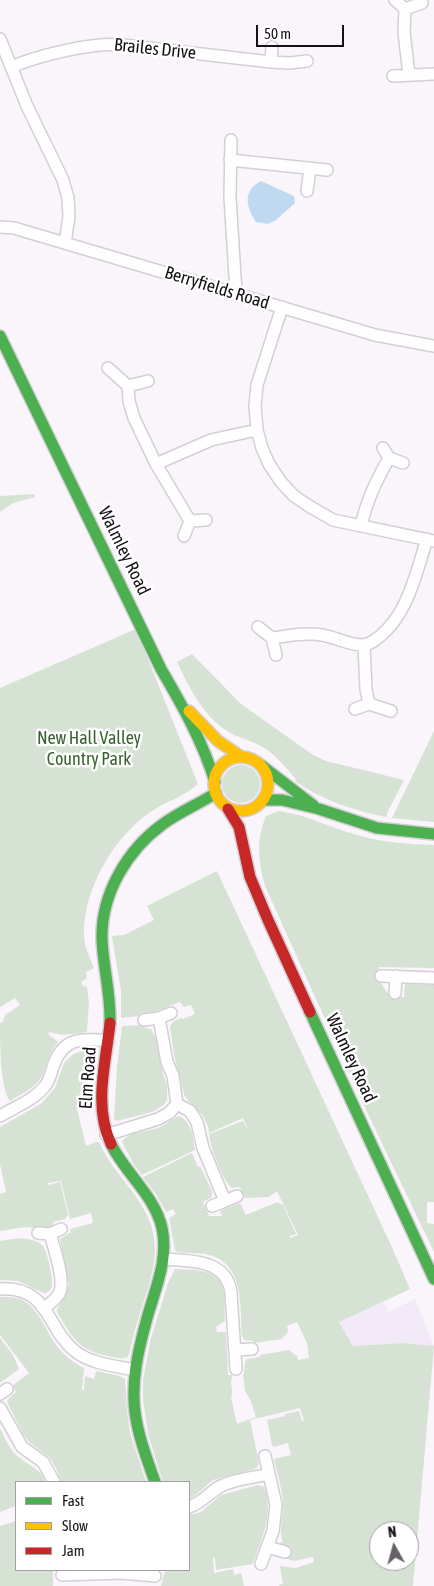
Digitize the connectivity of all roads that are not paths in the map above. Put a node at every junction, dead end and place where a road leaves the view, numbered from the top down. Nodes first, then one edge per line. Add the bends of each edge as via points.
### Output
1 (395, 0) edge
2 (422, 3) dead end
3 (405, 9) junction
4 (0, 39) edge
5 (272, 47) dead end
6 (307, 61) dead end
7 (271, 62) junction
8 (11, 67) junction
9 (434, 74) edge
10 (409, 75) junction
11 (393, 76) dead end
12 (231, 140) dead end
13 (230, 160) junction
14 (310, 169) junction
15 (327, 170) dead end
16 (307, 191) dead end
17 (0, 227) edge
18 (65, 243) junction
19 (236, 293) junction
20 (282, 307) junction
21 (0, 336) edge
22 (434, 346) edge
23 (108, 368) dead end
24 (148, 381) dead end
25 (128, 386) junction
26 (257, 430) junction
27 (403, 463) dead end
28 (156, 464) junction
29 (206, 520) dead end
30 (190, 522) junction
31 (361, 526) junction
32 (184, 536) dead end
33 (431, 540) edge
34 (258, 627) dead end
35 (272, 638) junction
36 (364, 646) junction
37 (276, 655) dead end
38 (369, 704) junction
39 (184, 706) junction
40 (355, 709) dead end
41 (392, 711) dead end
42 (240, 756) junction
43 (260, 764) junction
44 (215, 787) junction
45 (260, 803) junction
46 (228, 809) junction
47 (319, 810) junction
48 (434, 834) edge
49 (244, 850) junction
50 (381, 976) dead end
51 (396, 976) junction
52 (434, 978) edge
53 (395, 993) dead end
54 (171, 1014) dead end
55 (159, 1018) junction
56 (144, 1020) dead end
57 (108, 1041) junction
58 (177, 1104) junction
59 (2, 1111) edge
60 (106, 1135) junction
61 (237, 1196) dead end
62 (225, 1201) junction
63 (212, 1206) dead end
64 (61, 1229) dead end
65 (38, 1234) dead end
66 (50, 1234) junction
67 (164, 1259) junction
68 (434, 1279) edge
69 (0, 1289) edge
70 (45, 1308) junction
71 (252, 1349) dead end
72 (236, 1350) junction
73 (236, 1369) dead end
74 (136, 1370) junction
75 (0, 1408) edge
76 (265, 1456) dead end
77 (269, 1474) junction
78 (53, 1481) edge
79 (155, 1481) edge
80 (190, 1507) edge
81 (268, 1547) junction
82 (286, 1552) dead end
83 (261, 1564) dead end
84 (61, 1577) edge
85 (155, 1577) edge

1 - 3 street
2 - 3 street
3 - 10 street
4 - 8 street
5 - 7 street
6 - 7 street, Brailes Drive via 290,64
7 - 8 street, Brailes Drive via 103,44 30,59
8 - 18 street via 63,180 69,216
9 - 10 street
10 - 11 street
12 - 13 street
13 - 14 street
13 - 19 street
14 - 15 street
14 - 16 street
17 - 18 street, Berryfields Road
18 - 19 street, Berryfields Road
19 - 20 street, Berryfields Road
20 - 22 street, Berryfields Road via 375,335
20 - 26 street via 257,385
21 - 39 main road, Walmley Road via 161,669
23 - 25 street
24 - 25 street
25 - 28 street via 134,418
26 - 28 street via 211,440
26 - 31 street via 268,464 294,496 333,520
27 - 31 street via 386,453
28 - 30 street
29 - 30 street
30 - 32 street
31 - 33 street
33 - 36 street via 397,618 378,639
34 - 35 street
35 - 36 street via 309,633
35 - 37 street
36 - 38 street
38 - 40 street
38 - 41 street
39 - 42 main road via 218,741
39 - 44 main road, Walmley Road via 210,765
42 - 43 main road via 250,757
42 - 44 main road via 230,758 218,770
43 - 45 main road via 268,786 267,794
43 - 47 main road
44 - 46 main road via 219,800
44 - 57 main road, Elm Road via 141,843 109,895 102,938 110,991
45 - 46 main road via 250,810
45 - 47 main road via 282,800
45 - 49 main road, Walmley Road
46 - 49 main road, Walmley Road via 239,828
47 - 48 main road via 377,828
49 - 68 main road, Walmley Road via 250,877 268,920
50 - 51 street
51 - 52 street
51 - 53 street
54 - 55 street
55 - 56 street
55 - 58 street
57 - 59 street via 81,1039 71,1042 58,1054 47,1084 34,1096
57 - 60 main road, Elm Road via 101,1105
58 - 60 street via 158,1119
58 - 62 street via 190,1112 197,1122
60 - 67 main road, Elm Road via 161,1224
61 - 62 street
62 - 63 street
64 - 66 street
65 - 66 street
66 - 70 street via 61,1284 59,1294
67 - 72 street via 203,1263 213,1266 226,1277 232,1293
67 - 74 main road, Elm Road
69 - 70 street via 11,1288 25,1293
70 - 74 street via 69,1346 78,1354
71 - 72 street
72 - 73 street
74 - 79 main road, Elm Road via 135,1412
75 - 78 street via 22,1447 43,1462
76 - 77 street
77 - 80 street via 218,1487
77 - 81 street via 276,1517
81 - 82 street
81 - 83 street
84 - 85 street via 121,1573

